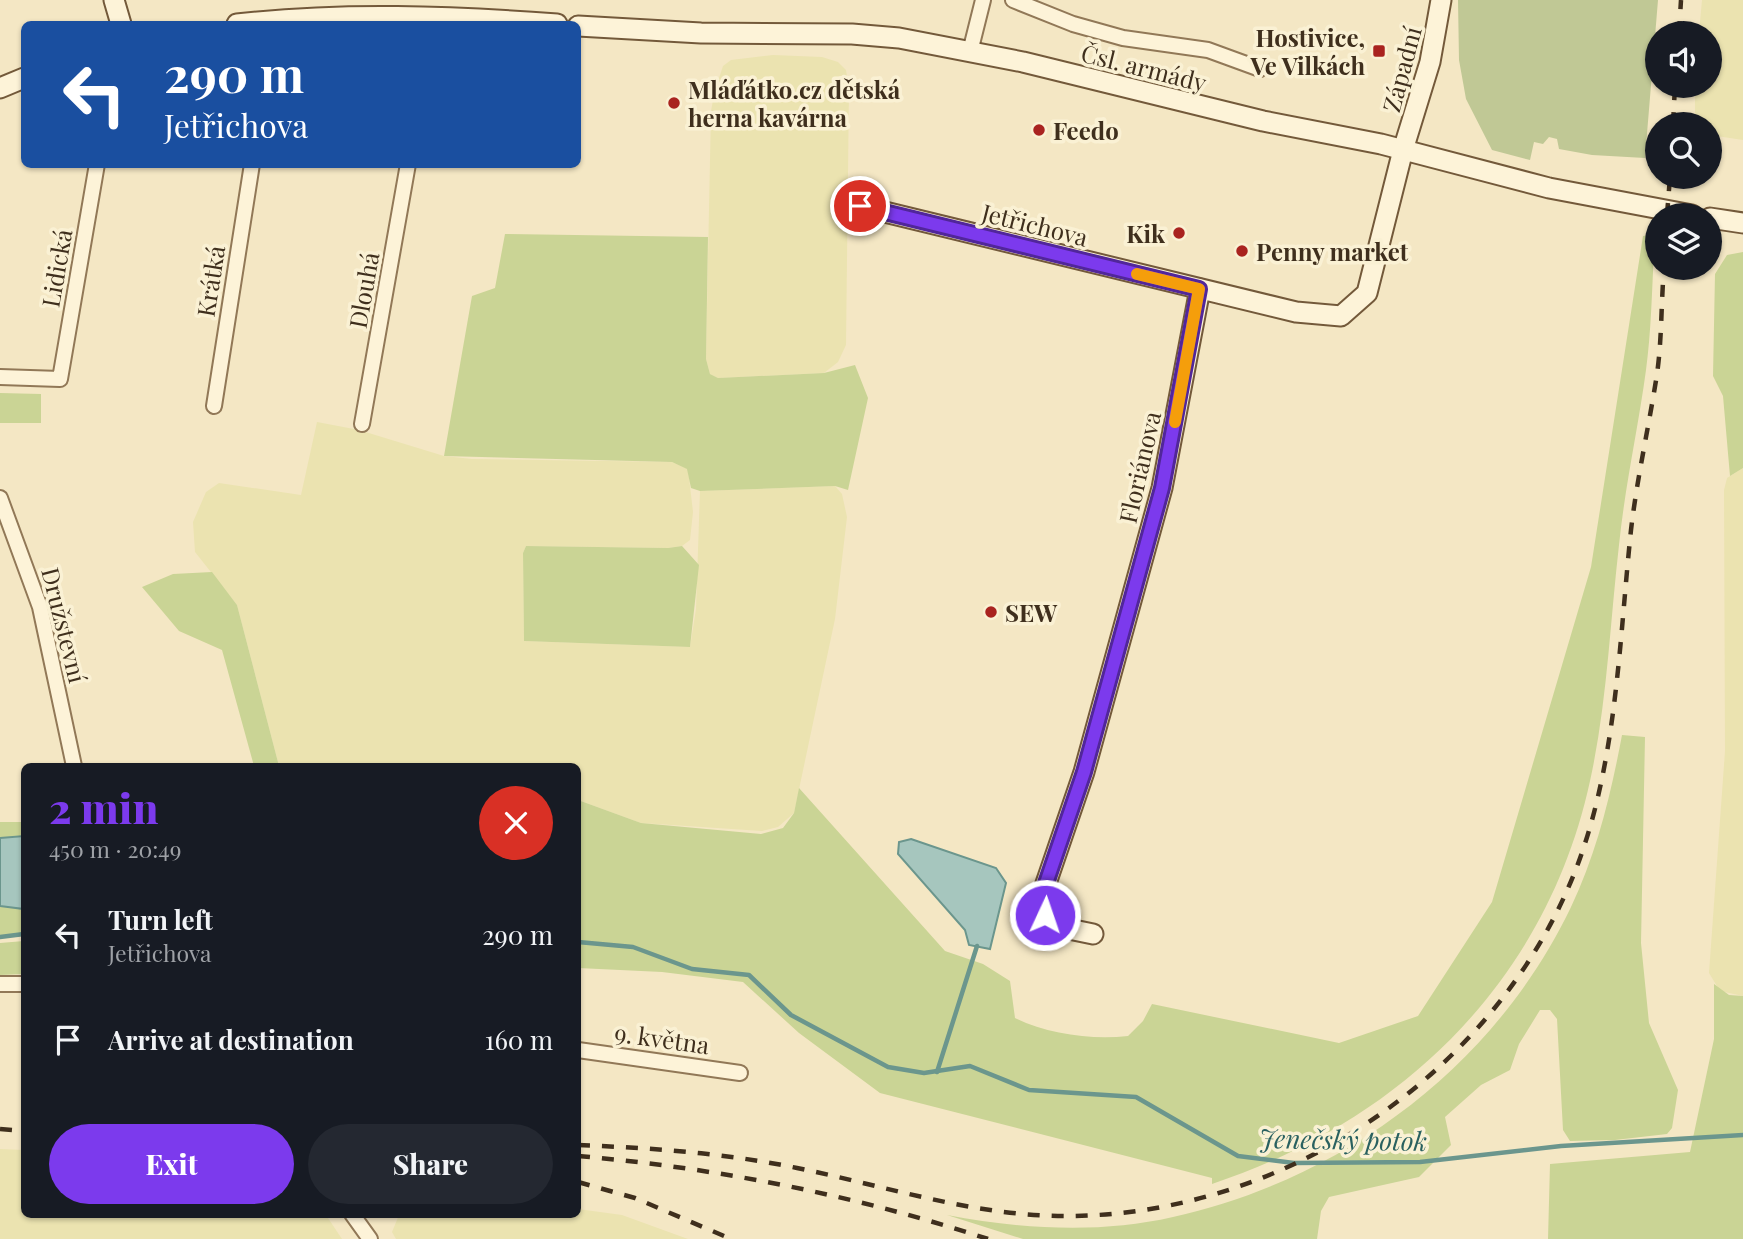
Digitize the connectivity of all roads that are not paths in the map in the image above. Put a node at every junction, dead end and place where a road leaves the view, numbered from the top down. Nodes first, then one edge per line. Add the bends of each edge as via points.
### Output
1 (114, 0) edge
2 (983, 0) edge
3 (1013, 0) edge
4 (1441, 0) edge
5 (434, 20) edge
6 (120, 21) edge
7 (354, 21) edge
8 (465, 21) edge
9 (581, 26) edge
10 (970, 52) junction
11 (1260, 69) dead end
12 (21, 79) edge
13 (0, 88) edge
14 (1403, 150) junction
15 (96, 168) edge
16 (251, 168) edge
17 (407, 168) edge
18 (860, 206) dead end
19 (1645, 206) edge
20 (1722, 220) edge
21 (1743, 223) edge
22 (1199, 289) junction
23 (0, 377) edge
24 (214, 405) dead end
25 (362, 424) dead end
26 (0, 498) edge
27 (73, 763) edge
28 (1093, 933) dead end
29 (0, 984) edge
30 (21, 984) edge
31 (581, 1050) edge
32 (740, 1073) dead end
33 (355, 1218) edge
34 (370, 1239) edge

1 - 6 street
2 - 10 street
3 - 11 street via 1123,38 1208,50
4 - 14 street, Západní via 1428,71
5 - 7 street
5 - 8 street
9 - 10 street, Čsl. armády via 852,34
10 - 14 street, Čsl. armády
12 - 13 street
14 - 19 street, Čsl. armády via 1549,188
14 - 22 street via 1367,293 1341,316 1296,312
15 - 23 street, Lidická via 60,379
16 - 24 street, Krátká
17 - 25 street, Dlouhá
18 - 22 street, Jetřichova
20 - 21 street
22 - 28 street, Floriánova via 1162,488 1084,772 1042,895 1045,915 1059,927
26 - 27 street, Družstevní via 40,607
29 - 30 street
31 - 32 street, 9. května
33 - 34 street

